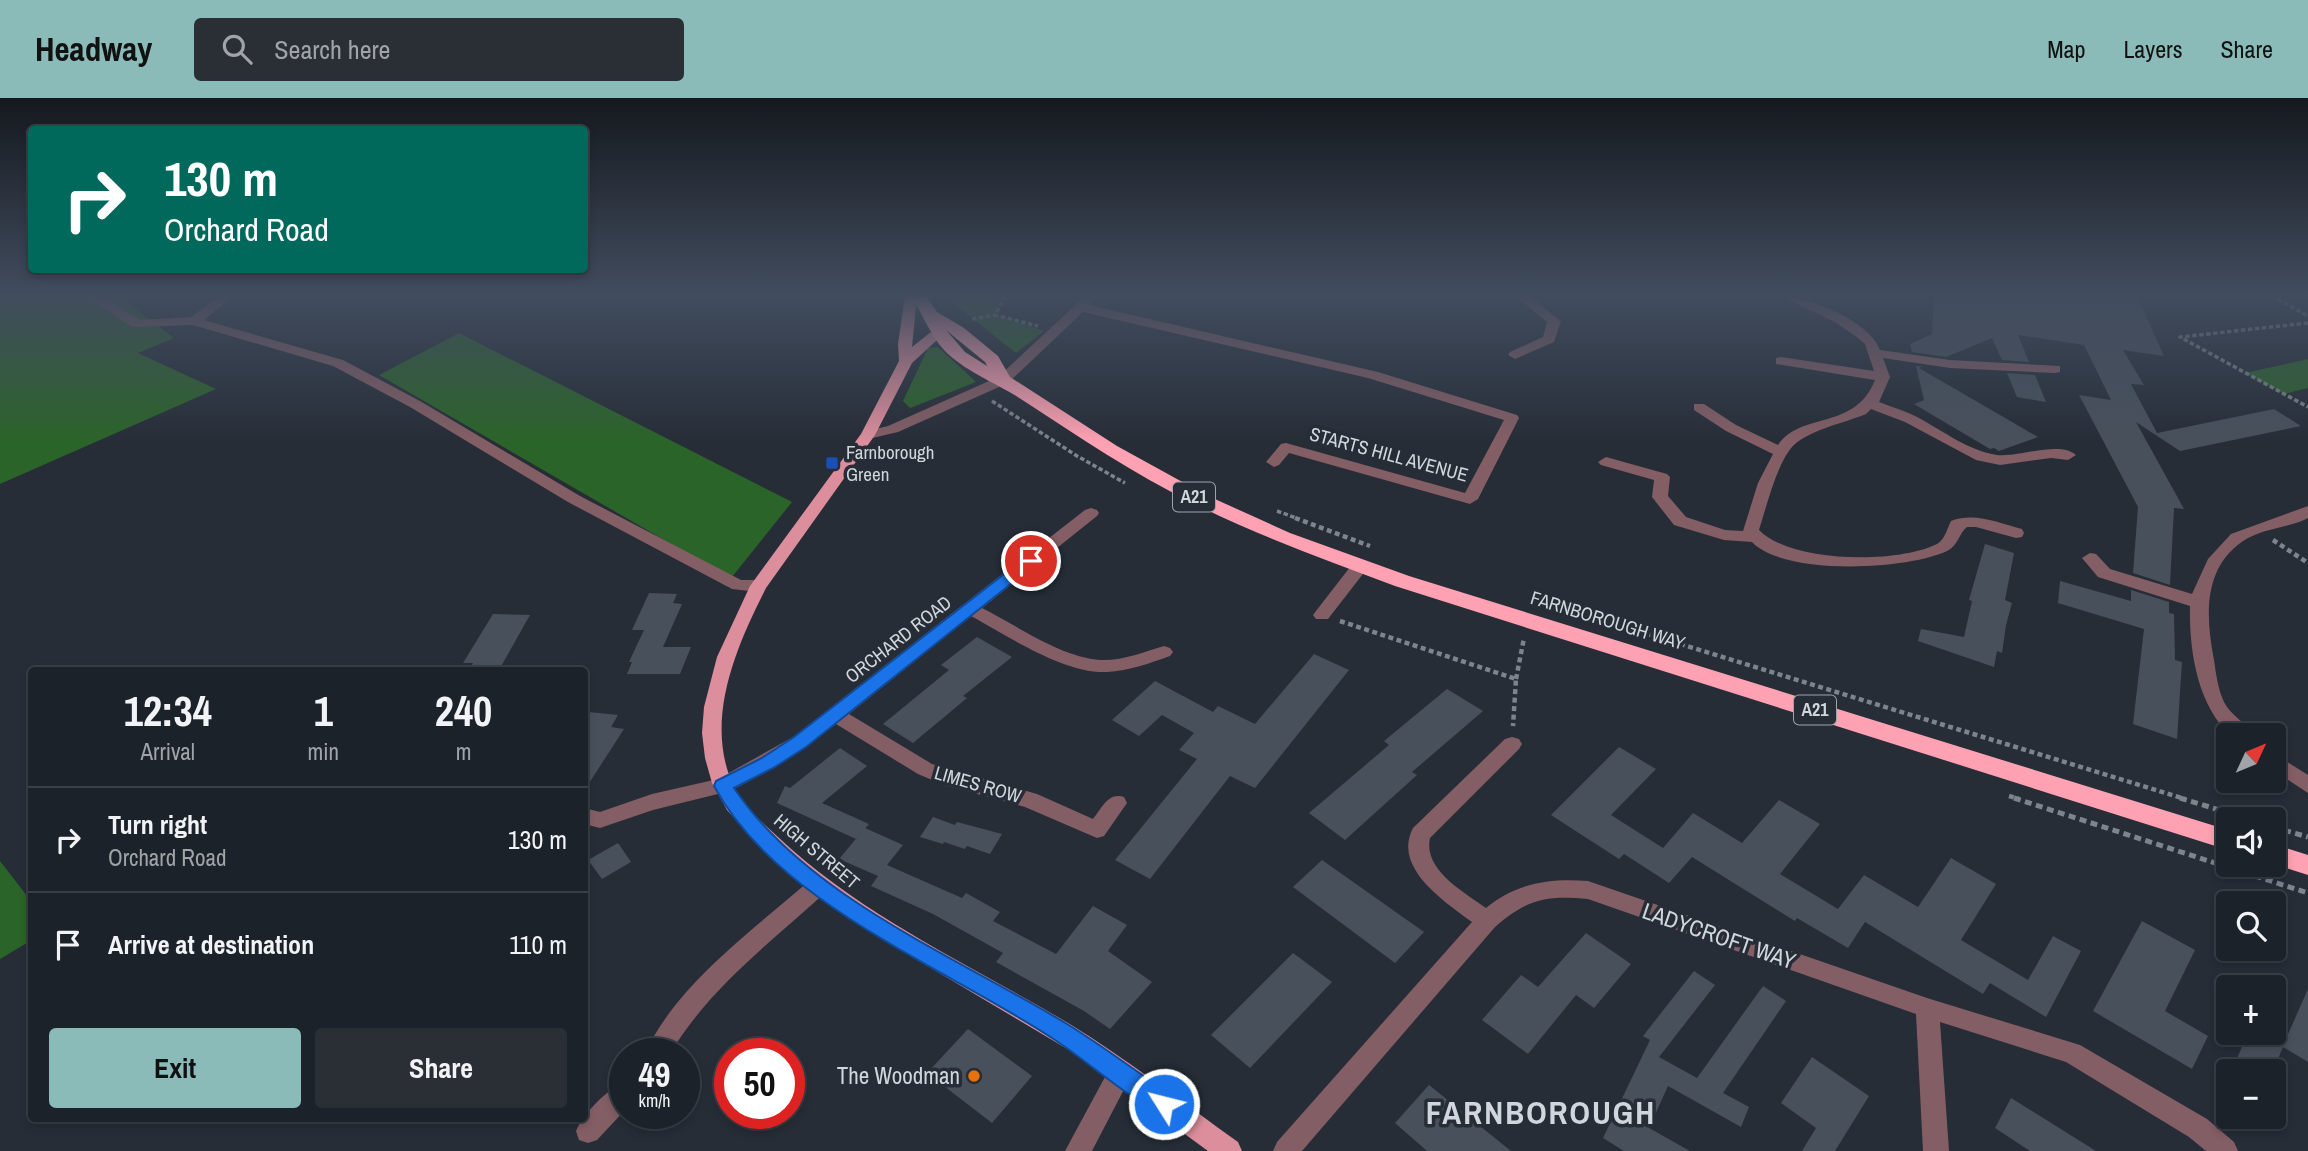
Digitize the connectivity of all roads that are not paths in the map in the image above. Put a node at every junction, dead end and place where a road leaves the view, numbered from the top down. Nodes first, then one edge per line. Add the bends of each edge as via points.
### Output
1 (277, 345) edge
2 (905, 345) edge
3 (919, 345) edge
4 (956, 345) edge
5 (1041, 345) edge
6 (1250, 345) edge
7 (1536, 345) edge
8 (1872, 345) edge
9 (1874, 353) junction
10 (1515, 355) dead end
11 (906, 361) junction
12 (1781, 361) dead end
13 (2054, 369) dead end
14 (1883, 377) junction
15 (1003, 380) junction
16 (1871, 404) junction
17 (1699, 407) dead end
18 (868, 435) junction
19 (1780, 452) junction
20 (2068, 455) dead end
21 (1606, 462) dead end
22 (1274, 463) dead end
23 (2308, 511) edge
24 (1091, 513) dead end
25 (2016, 533) dead end
26 (1752, 534) junction
27 (1366, 556) junction
28 (2090, 558) dead end
29 (758, 586) junction
30 (2198, 602) junction
31 (971, 609) junction
32 (1322, 615) road end
33 (1164, 652) dead end
34 (835, 714) junction
35 (2232, 723) edge
36 (1512, 744) road end
37 (2286, 769) edge
38 (2308, 785) edge
39 (723, 786) junction
40 (1117, 803) dead end
41 (588, 817) edge
42 (2216, 836) edge
43 (2286, 858) edge
44 (2308, 865) edge
45 (818, 886) junction
46 (1487, 920) junction
47 (1927, 1008) junction
48 (665, 1038) edge
49 (1121, 1072) junction
50 (609, 1109) edge
51 (588, 1131) dead end
52 (1078, 1151) edge
53 (1228, 1151) edge
54 (1286, 1151) edge
55 (1936, 1151) edge
56 (2225, 1151) edge

1 - 29 street via 338,363 574,499 738,585
2 - 11 main road, HIGH STREET
3 - 11 main road, HIGH STREET
4 - 15 highway, A21 via 974,366
5 - 15 street
6 - 22 street, STARTS HILL AVENUE via 1373,375 1512,418 1470,499 1286,447
7 - 10 street
8 - 9 street
9 - 13 street via 1950,364
9 - 14 street
11 - 18 main road, HIGH STREET
12 - 14 street via 1818,374
14 - 16 street
15 - 18 street via 893,429
15 - 27 highway, FARNBOROUGH WAY / A21 via 1111,450 1199,499 1283,537
16 - 19 street via 1797,436
16 - 20 street via 1910,419 1976,455 2000,460
17 - 19 street
18 - 29 main road, HIGH STREET
19 - 26 street
21 - 26 street via 1662,477 1660,497 1680,521 1724,535
23 - 30 street via 2230,542 2208,575
24 - 31 street, ORCHARD ROAD
25 - 26 street via 1965,522 1957,525 1944,547 1907,558 1854,562 1807,558 1765,546
27 - 32 street
27 - 42 highway, FARNBOROUGH WAY / A21 via 1528,621
28 - 30 street via 2104,573
29 - 39 main road, HIGH STREET via 732,642 712,713 713,748
30 - 35 street via 2209,685 2215,703
31 - 33 street via 1082,663 1103,666
31 - 34 street, ORCHARD ROAD
34 - 39 street, ORCHARD ROAD via 769,762
34 - 40 street, LIMES ROW via 925,769 1021,797 1097,830
36 - 46 street via 1420,834 1418,850 1424,866
37 - 38 street
39 - 41 street, ORCHARD ROAD via 600,820
39 - 45 main road, HIGH STREET via 774,848
43 - 44 highway
45 - 48 street via 697,998
45 - 49 main road, HIGH STREET
46 - 47 street, LADYCROFT WAY via 1508,901 1528,893 1588,890
46 - 54 street, LADYCROFT WAY
47 - 55 street
47 - 56 street, LADYCROFT WAY via 2072,1053 2198,1128
49 - 52 street
49 - 53 main road, HIGH STREET
50 - 51 street

